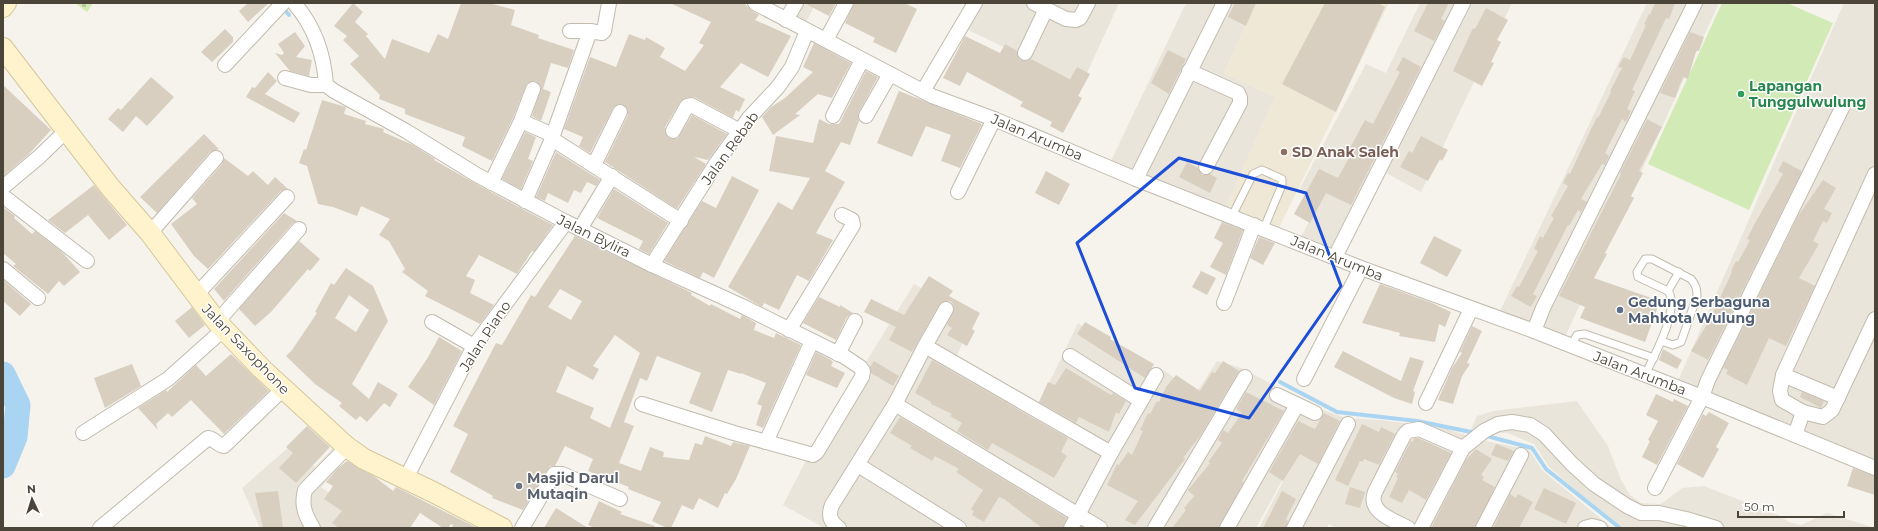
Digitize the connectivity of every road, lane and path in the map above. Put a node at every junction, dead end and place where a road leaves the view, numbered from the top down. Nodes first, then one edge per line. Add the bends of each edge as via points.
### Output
1 (6, 3) edge
2 (294, 3) edge
3 (609, 3) edge
4 (755, 3) edge
5 (796, 3) edge
6 (846, 3) edge
7 (975, 3) edge
8 (1088, 3) edge
9 (1224, 3) edge
10 (1463, 3) edge
11 (1695, 3) edge
12 (1040, 6) edge
13 (3, 7) edge
14 (279, 7) edge
15 (786, 20) junction
16 (600, 28) junction
17 (570, 31) dead end
18 (807, 31) junction
19 (826, 40) junction
20 (3, 48) edge
21 (1026, 53) dead end
22 (862, 60) junction
23 (225, 65) dead end
24 (1189, 71) junction
25 (890, 74) junction
26 (285, 78) dead end
27 (319, 84) junction
28 (533, 89) dead end
29 (923, 91) junction
30 (1843, 106) dead end
31 (620, 112) dead end
32 (833, 116) dead end
33 (866, 116) dead end
34 (994, 119) junction
35 (521, 121) junction
36 (66, 131) junction
37 (673, 131) dead end
38 (740, 131) junction
39 (552, 137) junction
40 (216, 158) dead end
41 (594, 165) junction
42 (1206, 167) dead end
43 (1875, 174) edge
44 (612, 176) junction
45 (1136, 179) junction
46 (491, 183) junction
47 (3, 187) edge
48 (958, 192) dead end
49 (3, 196) edge
50 (287, 197) dead end
51 (1870, 198) edge
52 (525, 201) junction
53 (842, 215) dead end
54 (1232, 216) junction
55 (681, 221) junction
56 (566, 222) junction
57 (1259, 226) junction
58 (299, 229) dead end
59 (580, 229) junction
60 (150, 233) junction
61 (1335, 257) junction
62 (87, 261) dead end
63 (652, 265) junction
64 (1360, 268) junction
65 (3, 269) edge
66 (1678, 272) junction
67 (1668, 291) junction
68 (196, 295) junction
69 (38, 298) dead end
70 (1224, 303) dead end
71 (946, 309) dead end
72 (1471, 309) junction
73 (1875, 319) edge
74 (855, 321) dead end
75 (432, 322) dead end
76 (220, 326) junction
77 (789, 330) junction
78 (1534, 331) junction
79 (812, 341) junction
80 (1661, 341) junction
81 (474, 346) junction
82 (925, 346) junction
83 (1571, 346) junction
84 (838, 354) junction
85 (1070, 356) dead end
86 (1654, 358) junction
87 (1156, 375) dead end
88 (1645, 375) junction
89 (1783, 375) junction
90 (1245, 377) dead end
91 (1304, 379) dead end
92 (283, 389) junction
93 (1277, 395) dead end
94 (1702, 397) junction
95 (1838, 398) junction
96 (1140, 400) junction
97 (1426, 403) dead end
98 (642, 404) dead end
99 (895, 404) junction
100 (1297, 405) junction
101 (1803, 412) junction
102 (1315, 413) dead end
103 (1348, 424) dead end
104 (84, 433) dead end
105 (1795, 435) junction
106 (766, 442) junction
107 (1468, 445) junction
108 (347, 447) junction
109 (1111, 453) junction
110 (1521, 455) dead end
111 (858, 465) junction
112 (1875, 468) edge
113 (406, 478) junction
114 (1655, 488) dead end
115 (620, 498) dead end
116 (1078, 516) junction
117 (493, 526) edge
118 (100, 528) edge
119 (313, 528) edge
120 (522, 528) edge
121 (839, 528) edge
122 (959, 528) edge
123 (1072, 528) edge
124 (1100, 528) edge
125 (1155, 528) edge
126 (1227, 528) edge
127 (1294, 528) edge
128 (1408, 528) edge
129 (1421, 528) edge
130 (1482, 528) edge
131 (1585, 528) edge
132 (1600, 528) edge
133 (1716, 528) edge

1 - 13 main road
2 - 27 street via 318,43 325,64
3 - 16 street
4 - 15 street, Jalan Arumba
5 - 15 street
6 - 19 street
7 - 29 street
8 - 12 street via 1083,14 1076,20 1066,20
9 - 24 street
10 - 61 street
11 - 78 street
12 - 21 street
14 - 23 street
15 - 18 street, Jalan Arumba
16 - 17 street
16 - 39 street
18 - 19 street, Jalan Arumba
18 - 38 street, Jalan Rebab via 792,67
19 - 22 street, Jalan Arumba
20 - 36 main road, Jalan Saxophone
22 - 25 street, Jalan Arumba
22 - 32 street
24 - 42 street via 1238,93 1240,98 1240,103
24 - 45 street
25 - 29 street, Jalan Arumba
25 - 33 street
26 - 27 street
27 - 46 street, Jalan Bylira via 406,131
28 - 35 street
29 - 34 street, Jalan Arumba
30 - 94 street via 1708,380
31 - 41 street
34 - 45 street, Jalan Arumba
34 - 48 street
35 - 39 street
35 - 46 street
36 - 47 street
36 - 60 main road, Jalan Saxophone
37 - 38 street via 690,105
38 - 55 street, Jalan Rebab via 717,162
39 - 41 street
39 - 52 street
40 - 60 street
41 - 44 street
43 - 51 street
44 - 55 street
44 - 59 street
45 - 54 street, Jalan Arumba
46 - 52 street, Jalan Bylira
49 - 62 street
50 - 68 street
51 - 89 street
52 - 56 street, Jalan Bylira
53 - 77 street via 852,220 853,226
54 - 57 street, Jalan Arumba
54 - 57 lane via 1249,179 1256,172 1262,170 1277,175 1282,179 1282,185
55 - 63 street, Jalan Rebab
56 - 59 street, Jalan Bylira
56 - 81 street, Jalan Piano
57 - 61 street, Jalan Arumba
57 - 70 street
58 - 76 street
59 - 63 street, Jalan Bylira
60 - 68 main road, Jalan Saxophone
61 - 64 street, Jalan Arumba
63 - 77 street, Jalan Bylira
64 - 72 street, Jalan Arumba
64 - 91 street
65 - 69 street
66 - 67 lane
66 - 67 lane via 1649,258 1645,259 1637,272 1638,277
66 - 80 lane via 1696,284 1697,296 1681,342 1673,345
67 - 80 lane via 1672,301
68 - 76 main road, Jalan Saxophone
71 - 82 street
72 - 78 street, Jalan Arumba
72 - 97 street
73 - 95 street
74 - 84 street
75 - 81 street
76 - 92 main road, Jalan Saxophone
76 - 104 street via 168,379
77 - 79 street, Jalan Bylira
78 - 83 street, Jalan Arumba
79 - 84 street, Jalan Bylira
79 - 106 street
80 - 86 lane
81 - 113 street, Jalan Piano
82 - 99 street
82 - 109 street
83 - 86 lane via 1577,335 1584,334
83 - 88 street, Jalan Arumba
84 - 106 street, Jalan Bylira via 860,367 863,374 815,454 810,455
85 - 96 street
86 - 88 lane
87 - 96 street
88 - 94 street, Jalan Arumba
89 - 95 street
89 - 101 street via 1780,391 1782,400
90 - 125 street
92 - 108 main road, Jalan Saxophone
92 - 118 street via 224,446 208,438
93 - 100 street
94 - 105 street, Jalan Arumba
94 - 114 street
95 - 101 street via 1832,410 1823,417
96 - 109 street
98 - 106 street
99 - 111 street
99 - 116 street
100 - 102 street
100 - 126 street
101 - 105 street
103 - 127 street
105 - 112 street, Jalan Arumba
107 - 128 street via 1419,429 1408,431 1404,436 1375,492 1373,502 1374,507 1380,512
107 - 129 street
107 - 133 street via 1484,431 1498,424 1512,422 1530,425 1544,434 1594,484 1627,506 1641,513 1659,513
108 - 113 main road, Jalan Saxophone via 364,459
108 - 119 street via 305,490 303,507
109 - 116 street
110 - 130 street
111 - 121 street via 829,512 831,520
111 - 122 street
113 - 117 main road, Jalan Saxophone
115 - 120 street via 579,480 554,474
116 - 123 street
116 - 124 street
131 - 132 street

